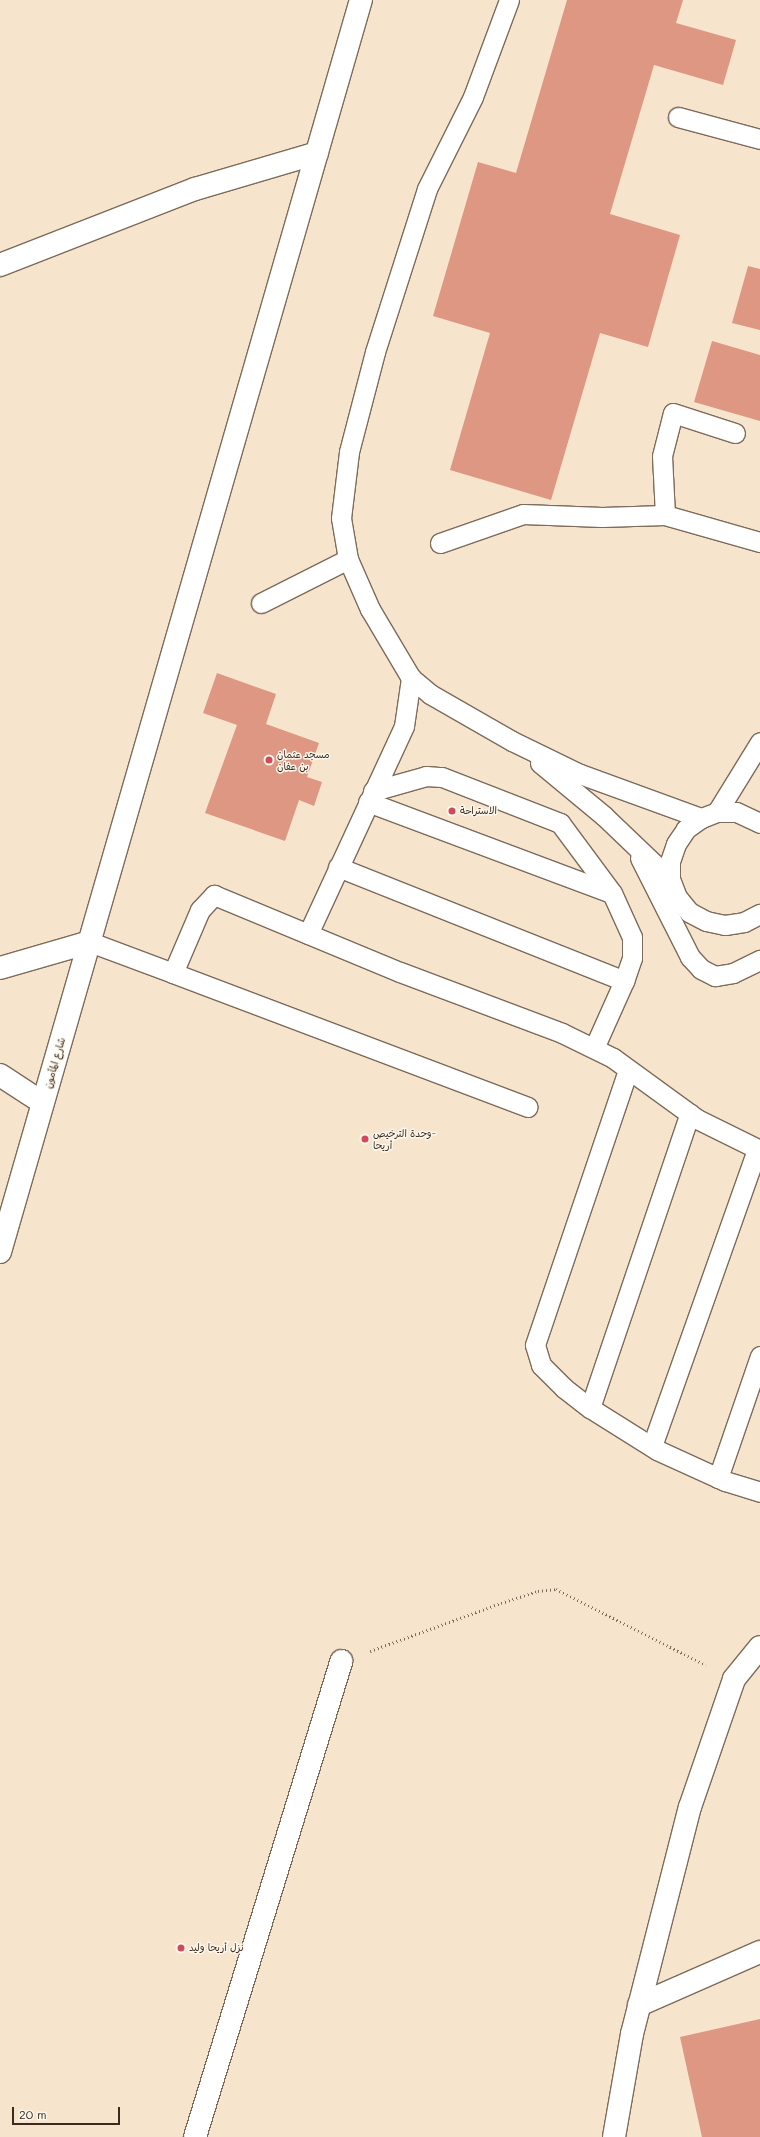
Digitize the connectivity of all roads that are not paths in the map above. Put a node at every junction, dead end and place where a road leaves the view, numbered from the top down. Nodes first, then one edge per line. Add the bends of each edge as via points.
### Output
1 (361, 0) edge
2 (509, 0) edge
3 (678, 117) dead end
4 (760, 139) edge
5 (317, 153) junction
6 (0, 265) edge
7 (735, 433) dead end
8 (665, 515) junction
9 (760, 542) edge
10 (440, 543) dead end
11 (348, 559) junction
12 (261, 603) dead end
13 (411, 678) junction
14 (512, 741) junction
15 (760, 742) edge
16 (371, 796) junction
17 (709, 815) junction
18 (760, 823) edge
19 (631, 842) junction
20 (338, 867) junction
21 (670, 879) junction
22 (612, 893) junction
23 (757, 920) edge
24 (308, 934) junction
25 (90, 942) junction
26 (760, 960) edge
27 (0, 968) edge
28 (173, 973) junction
29 (624, 981) junction
30 (594, 1048) junction
31 (628, 1070) junction
32 (0, 1075) edge
33 (43, 1104) junction
34 (527, 1107) dead end
35 (690, 1113) junction
36 (758, 1150) edge
37 (0, 1252) edge
38 (760, 1356) edge
39 (590, 1408) junction
40 (652, 1446) junction
41 (718, 1478) junction
42 (760, 1492) edge
43 (760, 1647) edge
44 (341, 1661) road end
45 (760, 1952) edge
46 (639, 2006) junction
47 (195, 2137) edge
48 (614, 2137) edge

1 - 5 street, شارع المأمون
2 - 11 lane via 473,97 427,189 375,352 349,452 341,518
3 - 4 lane
5 - 6 street via 195,189
5 - 25 street, شارع المأمون
7 - 8 lane via 673,414 662,456
8 - 9 lane
8 - 10 lane via 602,517 524,514
11 - 12 lane
11 - 13 lane via 370,609
13 - 14 lane via 430,694
13 - 16 lane via 404,726
14 - 17 lane via 580,774
14 - 19 lane via 604,816
15 - 17 lane
16 - 20 lane
16 - 22 lane
16 - 22 lane via 426,776 442,777 535,812 560,823
17 - 18 lane via 736,812
17 - 21 lane via 686,829 676,844 670,861
19 - 21 lane
19 - 26 lane via 658,890 690,958 701,970 715,976 733,973
20 - 24 lane
20 - 29 lane
21 - 23 lane via 678,897 689,912 706,921 725,925
22 - 29 lane via 632,937 632,958
24 - 28 lane via 214,896 200,910
24 - 30 lane via 562,1033
25 - 27 street
25 - 28 lane
25 - 33 street, شارع المأمون
28 - 34 lane
29 - 30 lane
30 - 31 lane
31 - 35 lane
31 - 39 lane via 535,1346 542,1365 564,1388
32 - 33 street
33 - 37 street, شارع المأمون
35 - 36 lane
35 - 39 lane
36 - 40 lane
38 - 41 lane
39 - 40 lane
40 - 41 lane
41 - 42 lane
43 - 46 street via 734,1679 690,1807
44 - 47 street
45 - 46 street
46 - 48 street via 622,2084

